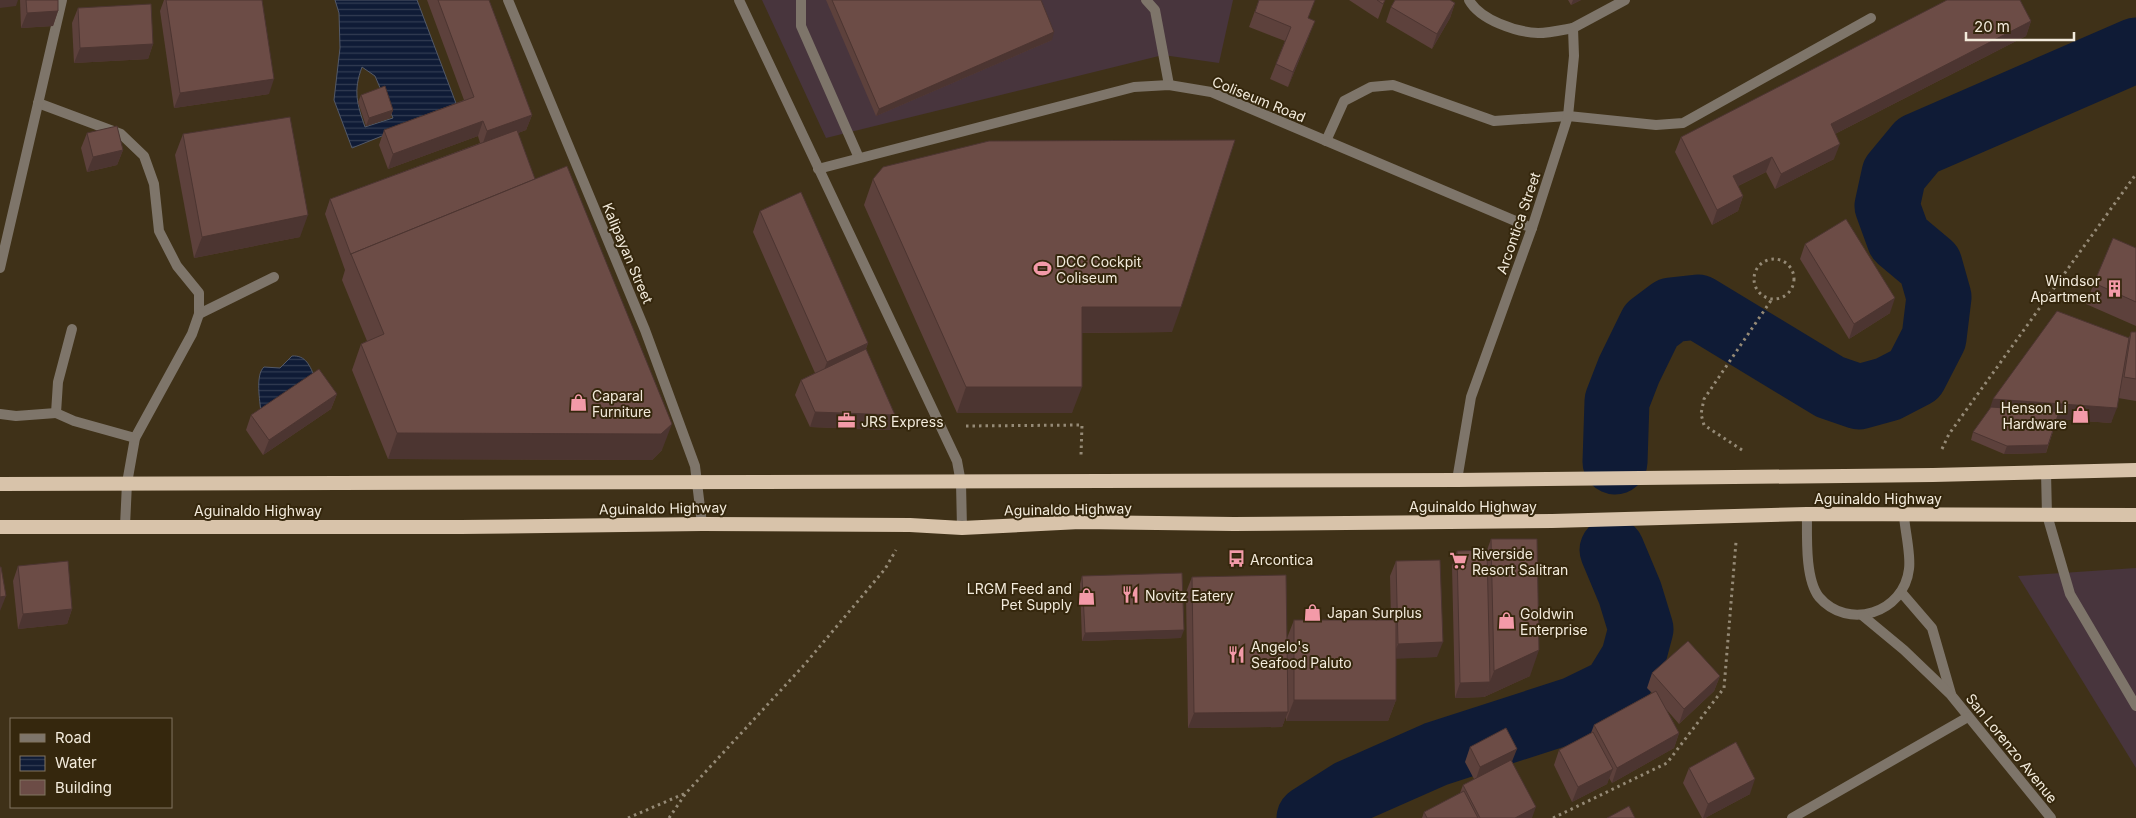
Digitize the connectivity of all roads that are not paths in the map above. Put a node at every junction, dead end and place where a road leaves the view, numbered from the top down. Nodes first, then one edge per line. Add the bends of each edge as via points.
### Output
1 (62, 0) edge
2 (508, 0) edge
3 (739, 0) edge
4 (801, 0) edge
5 (1146, 0) edge
6 (1469, 0) edge
7 (1625, 0) edge
8 (1871, 18) dead end
9 (1574, 28) junction
10 (1169, 85) junction
11 (38, 103) junction
12 (1568, 116) junction
13 (1326, 141) junction
14 (859, 158) junction
15 (818, 169) junction
16 (1532, 228) junction
17 (0, 268) edge
18 (274, 277) dead end
19 (199, 314) junction
20 (72, 328) dead end
21 (56, 413) junction
22 (0, 414) edge
23 (135, 438) junction
24 (2136, 470) edge
25 (2046, 472) junction
26 (1457, 480) junction
27 (698, 483) junction
28 (961, 483) junction
29 (0, 484) edge
30 (127, 484) junction
31 (1807, 514) junction
32 (2046, 515) junction
33 (2136, 515) edge
34 (1904, 516) junction
35 (702, 524) junction
36 (126, 526) junction
37 (0, 527) edge
38 (962, 528) junction
39 (1901, 592) junction
40 (1863, 616) junction
41 (1951, 695) junction
42 (2136, 706) edge
43 (1968, 716) junction
44 (1792, 818) edge
45 (2051, 818) edge

1 - 11 street
2 - 27 street, Kalipayan Street via 646,330 696,466
3 - 15 street
4 - 14 street via 801,26
5 - 10 street via 1155,10
6 - 9 street via 1473,7 1502,26 1538,33
7 - 9 street
8 - 12 street via 1683,123 1648,125
9 - 12 street, Arcontica Street
10 - 13 street, Coliseum Road via 1211,92
10 - 14 street, Coliseum Road via 1134,87
11 - 17 street
11 - 19 street via 121,134 144,156 154,184 159,231 177,266 199,293
12 - 13 street via 1494,120 1393,85 1371,87 1344,101
12 - 16 street, Arcontica Street
13 - 16 street, Coliseum Road
14 - 15 street, Coliseum Road
15 - 28 street via 957,462
16 - 26 street, Arcontica Street via 1471,397
18 - 19 street
19 - 23 street via 192,334
20 - 21 street via 58,382
21 - 22 street
21 - 23 street
23 - 30 street
24 - 25 highway, Aguinaldo Highway
25 - 26 highway, Aguinaldo Highway
25 - 32 street
26 - 28 highway, Aguinaldo Highway
27 - 28 highway, Aguinaldo Highway
27 - 30 highway, Aguinaldo Highway
27 - 35 street, Kalipayan Street
28 - 38 street
29 - 30 highway, Aguinaldo Highway
30 - 36 street
31 - 34 highway, Aguinaldo Highway
31 - 38 highway, Aguinaldo Highway via 1552,521 1080,522
31 - 40 street, San Lorenzo Avenue via 1808,568 1819,596 1837,611
32 - 33 highway, Aguinaldo Highway
32 - 34 highway, Aguinaldo Highway
32 - 42 street via 2070,594
34 - 39 street via 1909,569
35 - 36 highway, Aguinaldo Highway
35 - 38 highway, Aguinaldo Highway
36 - 37 highway, Aguinaldo Highway
39 - 40 street via 1884,609
39 - 41 street, San Lorenzo Avenue via 1932,628
40 - 41 street, San Lorenzo Avenue
41 - 43 street, San Lorenzo Avenue
43 - 44 street
43 - 45 street, San Lorenzo Avenue

